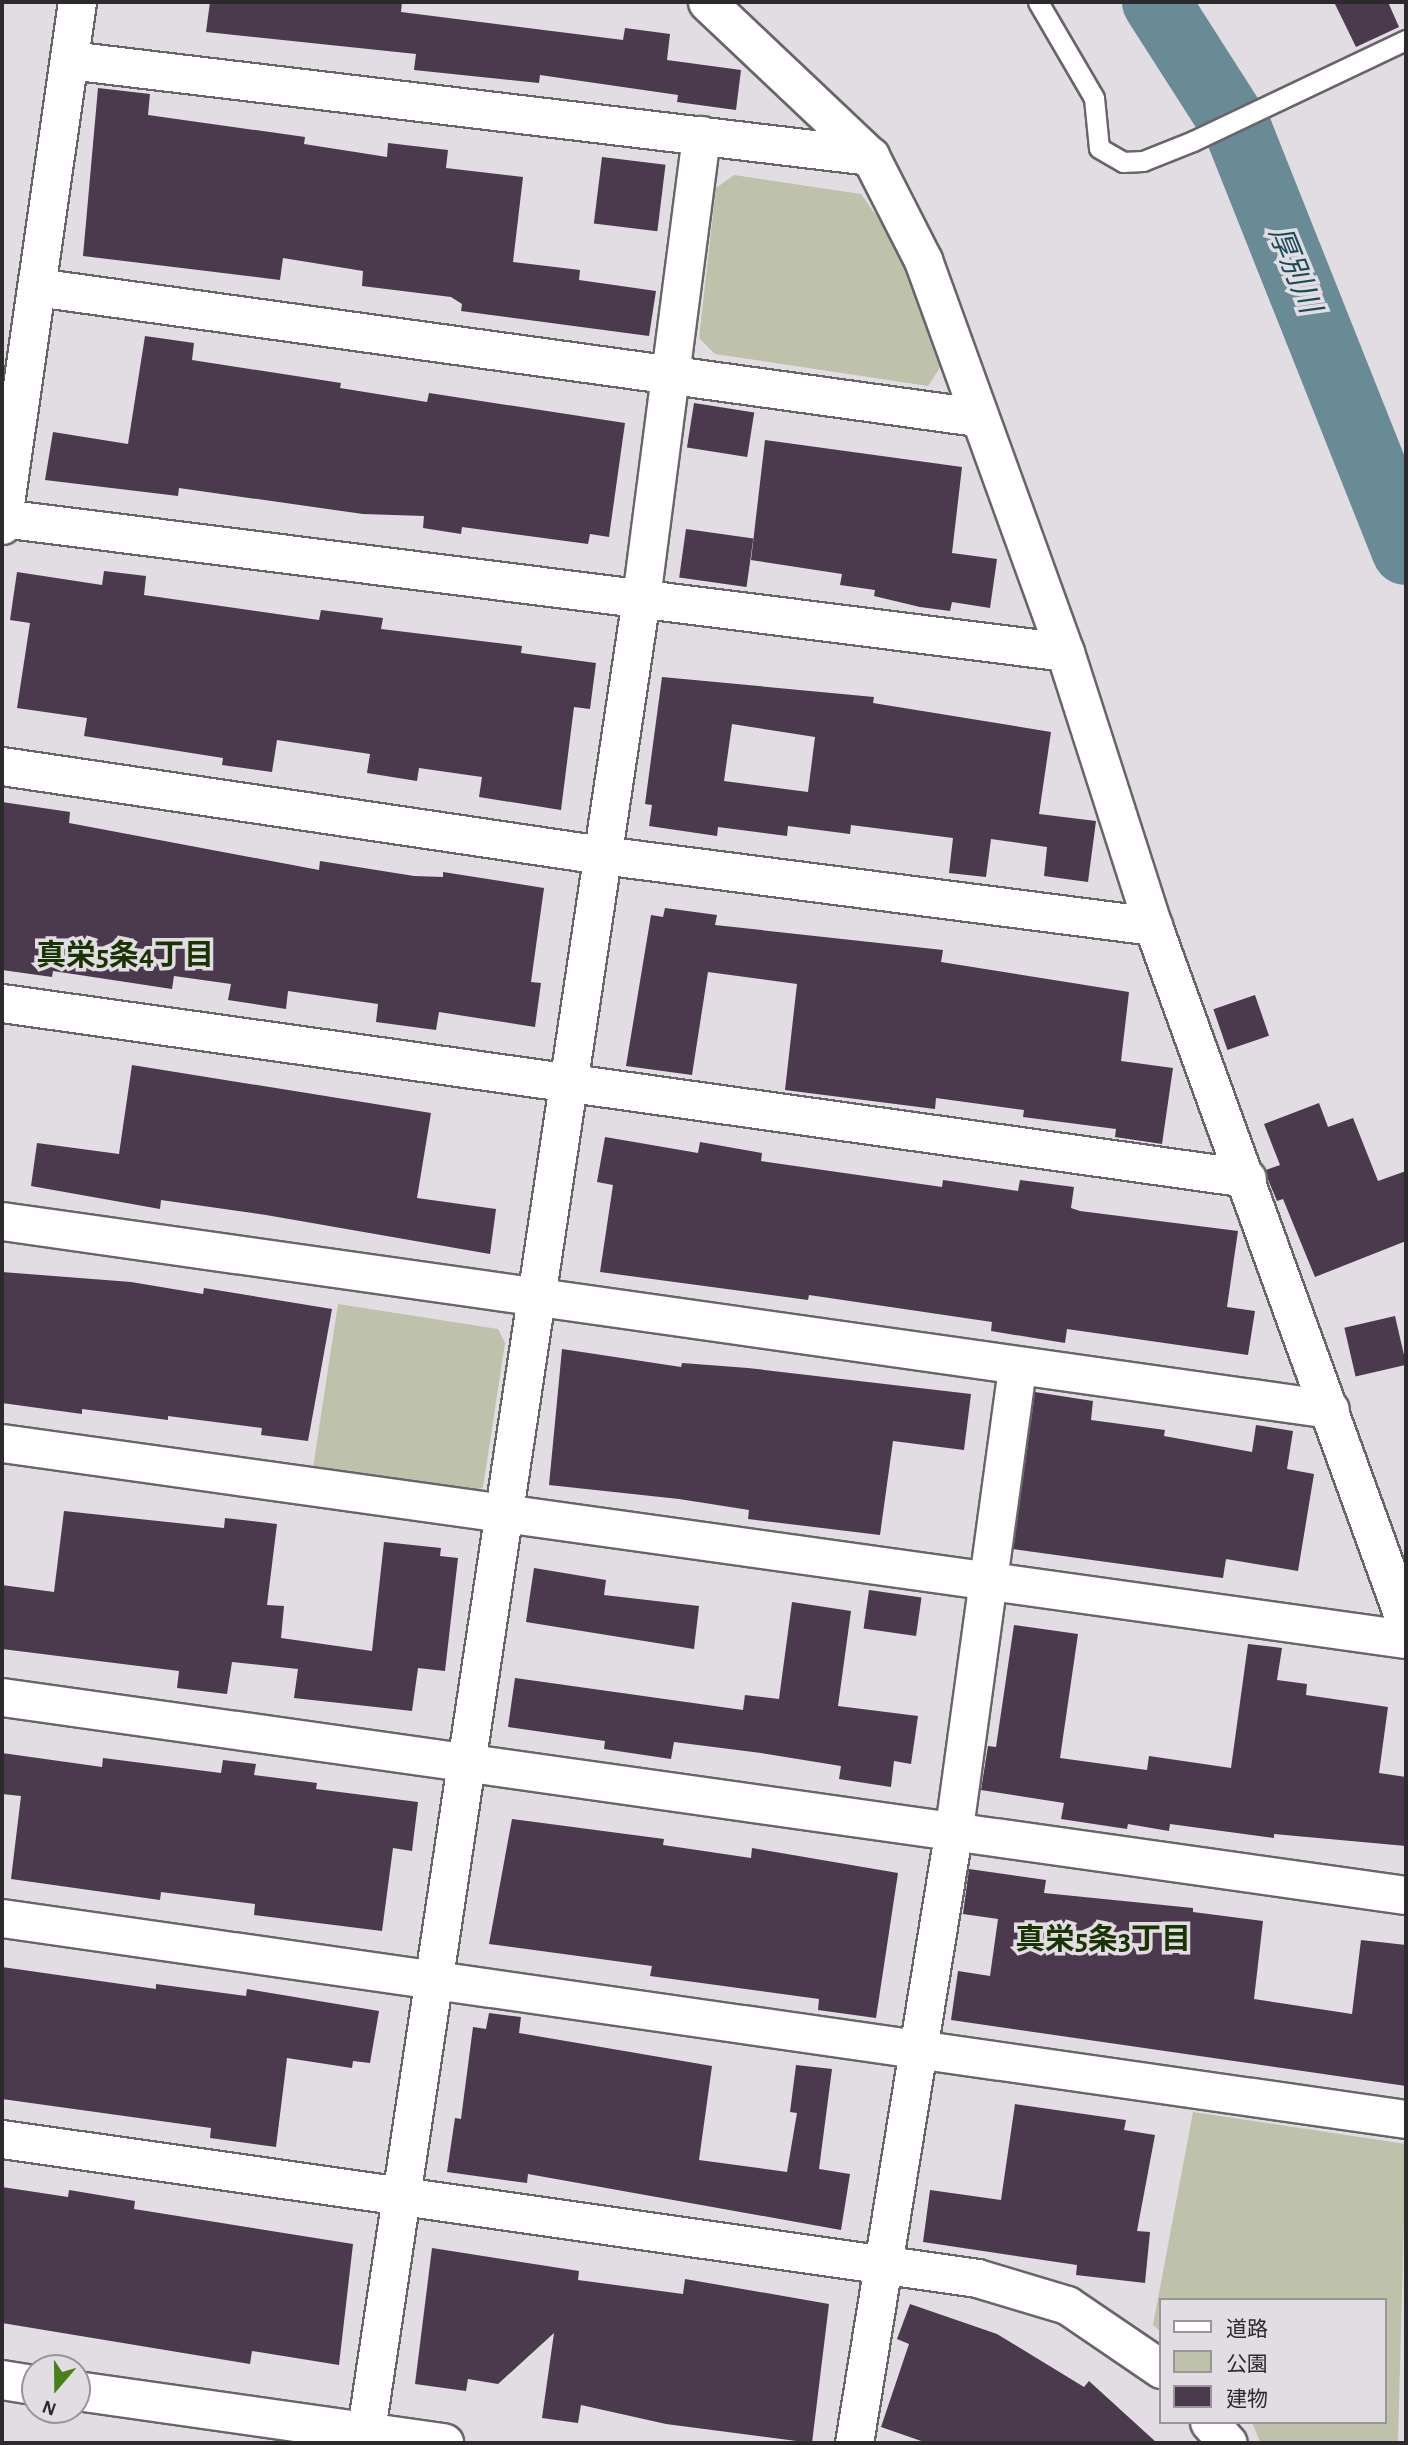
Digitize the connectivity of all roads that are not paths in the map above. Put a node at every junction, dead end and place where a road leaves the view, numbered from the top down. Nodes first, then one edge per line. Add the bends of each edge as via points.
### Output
1 (77, 2) edge
2 (707, 2) edge
3 (1038, 2) edge
4 (1406, 40) edge
5 (69, 60) junction
6 (701, 135) junction
7 (870, 156) junction
8 (36, 287) junction
9 (672, 371) junction
10 (976, 417) junction
11 (2, 520) edge
12 (640, 598) junction
13 (1065, 652) junction
14 (2, 765) edge
15 (602, 855) junction
16 (1153, 926) junction
17 (2, 1003) edge
18 (568, 1084) junction
19 (1248, 1178) junction
20 (2, 1221) edge
21 (536, 1294) junction
22 (1017, 1366) junction
23 (1330, 1409) junction
24 (2, 1443) edge
25 (504, 1510) junction
26 (986, 1581) junction
27 (1406, 1624) edge
28 (1406, 1639) edge
29 (2, 1697) edge
30 (467, 1759) junction
31 (954, 1828) junction
32 (1406, 1895) edge
33 (2, 1918) edge
34 (434, 1978) junction
35 (918, 2049) junction
36 (1406, 2119) edge
37 (2, 2139) edge
38 (401, 2193) junction
39 (885, 2263) junction
40 (1160, 2368) edge
41 (2, 2380) edge
42 (21, 2383) edge
43 (91, 2393) edge
44 (1211, 2424) edge
45 (365, 2437) edge
46 (444, 2443) edge
47 (853, 2443) edge
48 (1228, 2443) edge

1 - 5 street
2 - 7 street
3 - 4 lane via 1094,98 1099,148 1123,162 1143,161 1193,141
5 - 6 street
5 - 8 street
6 - 7 street
6 - 9 street
7 - 10 street via 923,260
8 - 9 street
8 - 11 street
9 - 10 street
9 - 12 street
10 - 13 street
11 - 12 street
12 - 13 street
12 - 15 street
13 - 16 street
14 - 15 street
15 - 16 street
15 - 18 street
16 - 19 street
17 - 18 street
18 - 19 street
18 - 21 street
19 - 23 street
20 - 21 street
21 - 22 street
21 - 25 street
22 - 23 street
22 - 26 street
23 - 27 street
24 - 25 street
25 - 26 street
25 - 30 street
26 - 28 street
26 - 31 street
29 - 30 street
30 - 31 street
30 - 34 street
31 - 32 street
31 - 35 street
33 - 34 street
34 - 35 street
34 - 38 street
35 - 36 street
35 - 39 street
37 - 38 street
38 - 39 street
38 - 45 street
39 - 40 street via 977,2278 1067,2305
39 - 47 street
41 - 42 street
43 - 45 street
44 - 48 street
45 - 46 street

